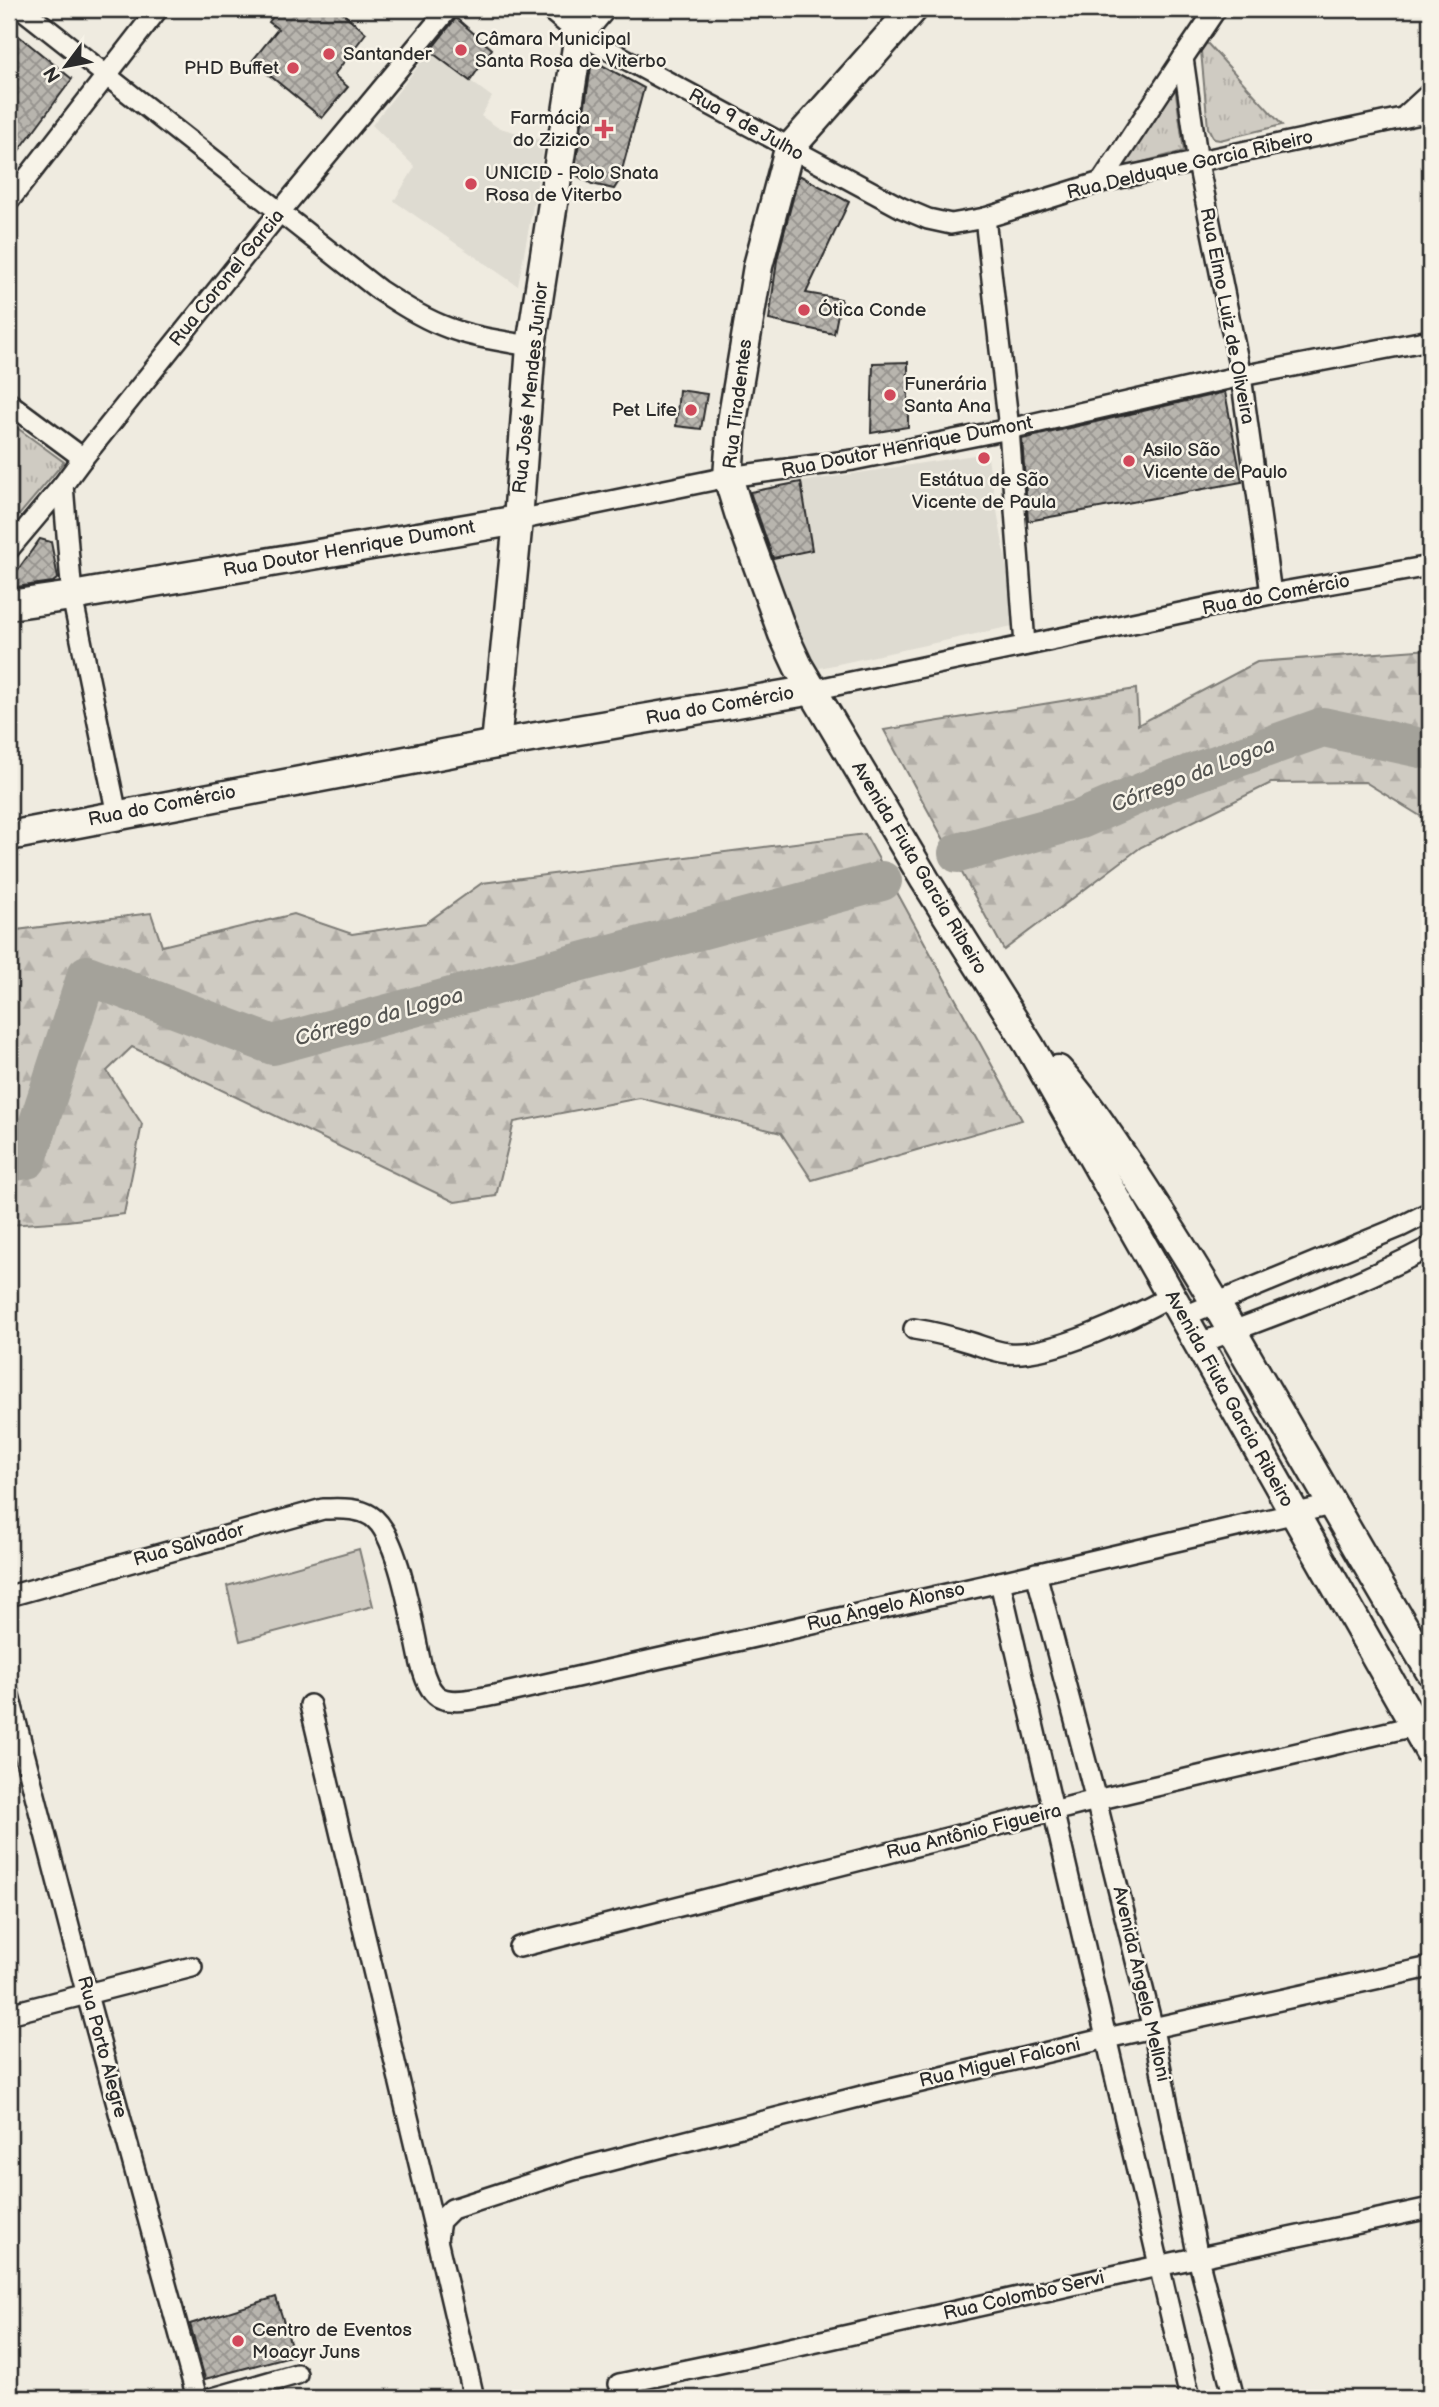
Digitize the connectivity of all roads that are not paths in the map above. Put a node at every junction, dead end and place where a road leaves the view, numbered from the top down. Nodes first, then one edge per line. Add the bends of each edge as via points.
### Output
1 (22, 9) edge
2 (159, 9) edge
3 (448, 9) edge
4 (549, 9) edge
5 (600, 9) edge
6 (913, 9) edge
7 (1216, 9) edge
8 (579, 34) junction
9 (1183, 58) junction
10 (107, 76) junction
11 (1430, 93) edge
12 (1430, 111) edge
13 (1405, 116) junction
14 (789, 149) junction
15 (1198, 163) junction
16 (1101, 182) junction
17 (9, 201) edge
18 (279, 213) junction
19 (985, 218) junction
20 (951, 224) joint
21 (1430, 340) edge
22 (531, 346) junction
23 (1241, 376) junction
24 (9, 403) edge
25 (1009, 429) junction
26 (83, 458) junction
27 (728, 477) junction
28 (64, 485) junction
29 (518, 520) junction
30 (9, 549) edge
31 (1430, 566) edge
32 (1271, 594) junction
33 (72, 596) junction
34 (9, 605) edge
35 (1025, 645) junction
36 (813, 690) junction
37 (496, 744) junction
38 (117, 815) junction
39 (9, 836) edge
40 (1029, 1045) junction
41 (1430, 1212) edge
42 (1175, 1236) junction
43 (1430, 1247) edge
44 (1146, 1252) junction
45 (1216, 1302) junction
46 (1177, 1306) junction
47 (914, 1329) dead end
48 (1233, 1331) junction
49 (1198, 1345) junction
50 (1331, 1505) junction
51 (1293, 1513) junction
52 (1036, 1573) junction
53 (1000, 1582) junction
54 (9, 1596) edge
55 (1430, 1671) edge
56 (9, 1695) edge
57 (441, 1698) joint
58 (310, 1705) dead end
59 (1422, 1723) edge
60 (1430, 1752) edge
61 (1096, 1800) junction
62 (1055, 1812) junction
63 (519, 1947) dead end
64 (1430, 1966) edge
65 (192, 1967) dead end
66 (87, 1994) junction
67 (9, 2014) edge
68 (1153, 2029) junction
69 (1107, 2038) junction
70 (1430, 2207) edge
71 (437, 2240) junction
72 (1198, 2258) junction
73 (1158, 2266) junction
74 (298, 2374) dead end
75 (619, 2384) dead end
76 (197, 2398) edge
77 (214, 2398) edge
78 (474, 2398) edge
79 (1190, 2398) edge
80 (1234, 2398) edge

1 - 10 street
2 - 10 street
3 - 18 street, Rua Coronel Garcia
4 - 8 street, Rua 9 de Julho
5 - 8 main road
6 - 14 main road
7 - 9 street
8 - 14 street, Rua 9 de Julho
8 - 22 main road, Rua José Mendes Junior
9 - 15 street, Rua Elmo Luiz de Oliveira
9 - 16 street
10 - 17 street
10 - 18 street
11 - 13 street
12 - 13 street, Rua Delduque Garcia Ribeiro
13 - 15 street, Rua Delduque Garcia Ribeiro
14 - 20 street, Rua 9 de Julho via 902,208
14 - 27 main road, Rua Tiradentes via 758,266 732,422
15 - 16 street, Rua Delduque Garcia Ribeiro
15 - 23 street, Rua Elmo Luiz de Oliveira
16 - 19 street, Rua Delduque Garcia Ribeiro
18 - 22 street via 414,312 442,326
18 - 26 street, Rua Coronel Garcia
19 - 20 street, Rua Delduque Garcia Ribeiro
19 - 25 street
21 - 23 street, Rua Doutor Henrique Dumont
22 - 29 main road, Rua José Mendes Junior
23 - 25 street, Rua Doutor Henrique Dumont
23 - 32 street, Rua Elmo Luiz de Oliveira
24 - 26 street
25 - 27 street, Rua Doutor Henrique Dumont via 853,460
25 - 35 street
26 - 28 street, Rua Coronel Garcia
27 - 29 street, Rua Doutor Henrique Dumont
27 - 36 main road, Rua Tiradentes via 783,634
28 - 30 street, Rua Coronel Garcia
28 - 33 street
29 - 33 main road, Rua Doutor Henrique Dumont
29 - 37 main road, Rua José Mendes Junior
31 - 32 street, Rua do Comércio
32 - 35 street, Rua do Comércio
33 - 34 main road, Rua Doutor Henrique Dumont
33 - 38 street
35 - 36 street, Rua do Comércio
36 - 37 main road, Rua do Comércio
36 - 40 main road, Avenida Fiuta Garcia Ribeiro
37 - 38 main road, Rua do Comércio
38 - 39 main road, Rua do Comércio
40 - 42 main road, Avenida Fiuta Garcia Ribeiro via 1077,1092
40 - 44 main road, Avenida Fiuta Garcia Ribeiro
41 - 45 street
42 - 44 main road
42 - 45 main road, Avenida Fiuta Garcia Ribeiro
43 - 48 street
44 - 46 main road, Avenida Fiuta Garcia Ribeiro
45 - 46 street
45 - 48 main road, Avenida Fiuta Garcia Ribeiro
46 - 47 street via 1024,1352 1000,1351
46 - 49 main road, Avenida Fiuta Garcia Ribeiro
48 - 49 street
48 - 50 main road, Avenida Fiuta Garcia Ribeiro
49 - 51 main road, Avenida Fiuta Garcia Ribeiro
50 - 51 street, Rua Ângelo Alonso
50 - 55 main road, Avenida Fiuta Garcia Ribeiro
51 - 52 street, Rua Ângelo Alonso
51 - 59 main road, Avenida Fiuta Garcia Ribeiro
52 - 53 street, Rua Ângelo Alonso
52 - 61 street, Avenida Angelo Melloni
53 - 57 street, Rua Ângelo Alonso via 505,1693 453,1701
53 - 62 street
54 - 57 street, Rua Salvador via 323,1509 370,1515 386,1532 394,1552 421,1664
56 - 66 street, Rua Porto Alegre
58 - 71 street
59 - 60 main road, Avenida Fiuta Garcia Ribeiro
59 - 61 street, Rua Antônio Figueira
61 - 62 street, Rua Antônio Figueira
61 - 68 street, Avenida Angelo Melloni
62 - 63 street, Rua Antônio Figueira
62 - 69 street
64 - 68 street, Rua Miguel Falconi
65 - 66 street
66 - 67 street
66 - 76 street, Rua Porto Alegre
68 - 69 street, Rua Miguel Falconi
68 - 72 street, Avenida Angelo Melloni
69 - 71 street, Rua Miguel Falconi via 573,2170 452,2209 440,2221
69 - 73 street
70 - 72 street, Rua Colombo Servi
71 - 78 street
72 - 73 street, Rua Colombo Servi
72 - 80 street, Avenida Angelo Melloni
73 - 75 street, Rua Colombo Servi
73 - 79 street
74 - 77 street

